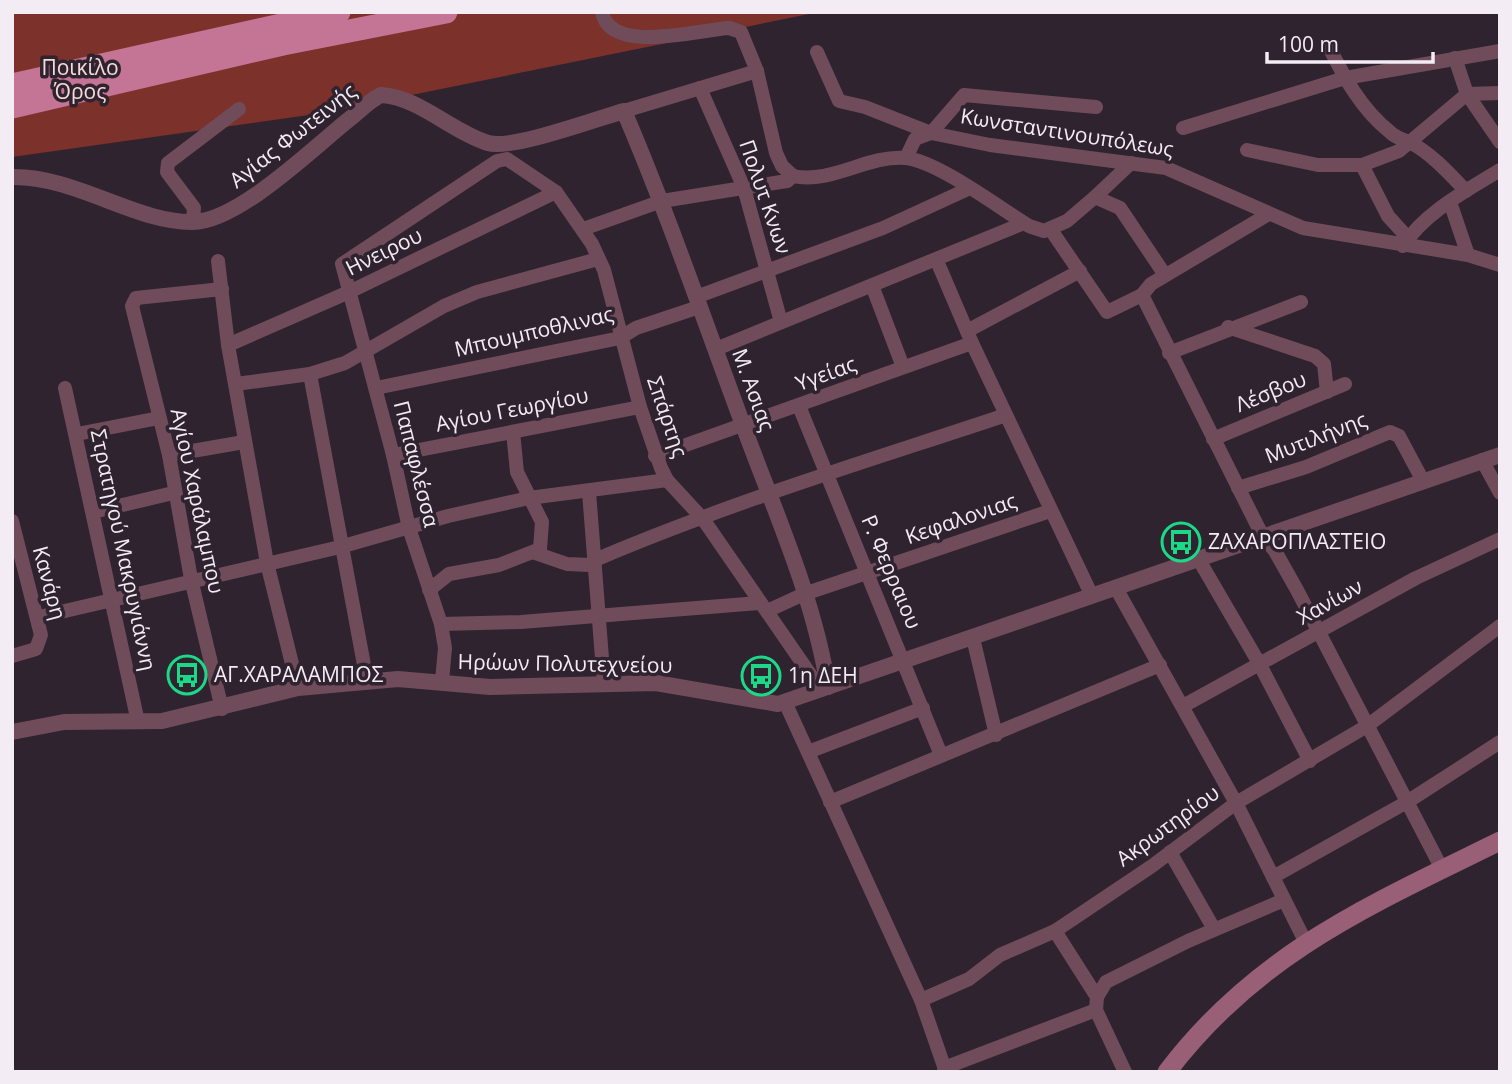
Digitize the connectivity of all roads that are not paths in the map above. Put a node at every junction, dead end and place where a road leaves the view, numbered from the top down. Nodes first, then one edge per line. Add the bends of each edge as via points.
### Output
1 (339, 12) edge
2 (446, 12) edge
3 (602, 12) edge
4 (1328, 45) dead end
5 (1500, 51) edge
6 (817, 52) dead end
7 (1455, 58) junction
8 (757, 71) junction
9 (1345, 78) junction
10 (12, 85) edge
11 (700, 88) junction
12 (1500, 93) edge
13 (1467, 94) junction
14 (12, 107) edge
15 (1096, 107) dead end
16 (239, 109) dead end
17 (624, 111) junction
18 (1183, 128) dead end
19 (931, 133) junction
20 (1409, 142) junction
21 (1500, 142) edge
22 (1247, 150) dead end
23 (906, 158) junction
24 (1131, 163) junction
25 (1362, 165) junction
26 (1500, 170) edge
27 (793, 176) junction
28 (12, 177) edge
29 (744, 188) junction
30 (968, 189) junction
31 (1466, 191) junction
32 (556, 192) junction
33 (1096, 197) junction
34 (662, 201) junction
35 (1450, 202) junction
36 (1267, 215) junction
37 (193, 222) junction
38 (1024, 223) junction
39 (583, 229) junction
40 (1051, 230) junction
41 (1406, 242) junction
42 (1468, 255) junction
43 (346, 259) joint
44 (598, 259) junction
45 (218, 261) dead end
46 (937, 261) junction
47 (1500, 265) edge
48 (768, 269) junction
49 (1080, 271) junction
50 (1165, 275) junction
51 (873, 288) junction
52 (222, 289) junction
53 (349, 292) junction
54 (1142, 295) junction
55 (697, 302) junction
56 (1301, 302) dead end
57 (781, 322) junction
58 (1228, 327) junction
59 (969, 337) junction
60 (620, 338) junction
61 (228, 345) junction
62 (716, 349) junction
63 (367, 352) junction
64 (1169, 353) junction
65 (904, 367) junction
66 (310, 374) junction
67 (236, 384) junction
68 (1345, 384) dead end
69 (65, 388) dead end
70 (376, 388) junction
71 (1327, 392) junction
72 (799, 406) junction
73 (640, 407) junction
74 (1006, 415) junction
75 (159, 418) junction
76 (743, 424) junction
77 (513, 432) junction
78 (77, 433) junction
79 (1213, 439) junction
80 (244, 442) junction
81 (169, 455) junction
82 (393, 455) junction
83 (1500, 455) edge
84 (655, 456) junction
85 (1482, 460) junction
86 (828, 475) junction
87 (667, 480) junction
88 (1423, 481) junction
89 (1238, 488) junction
90 (589, 492) junction
91 (173, 493) junction
92 (1500, 493) edge
93 (769, 495) junction
94 (530, 498) junction
95 (1050, 511) junction
96 (93, 512) junction
97 (703, 519) junction
98 (12, 522) edge
99 (409, 528) junction
100 (1263, 537) junction
101 (1500, 539) edge
102 (340, 547) junction
103 (536, 553) junction
104 (595, 560) junction
105 (1199, 560) junction
106 (267, 563) junction
107 (17, 567) edge
108 (867, 573) junction
109 (191, 579) junction
110 (1116, 588) junction
111 (429, 590) junction
112 (804, 594) junction
113 (1092, 596) junction
114 (111, 599) junction
115 (763, 607) junction
116 (598, 615) junction
117 (39, 617) junction
118 (441, 624) junction
119 (1500, 625) edge
120 (1319, 632) junction
121 (973, 638) junction
122 (12, 656) edge
123 (905, 661) junction
124 (1259, 663) junction
125 (1160, 665) junction
126 (366, 681) junction
127 (442, 681) junction
128 (604, 684) junction
129 (298, 688) junction
130 (825, 689) junction
131 (785, 702) junction
132 (1183, 706) junction
133 (923, 708) junction
134 (222, 709) junction
135 (138, 722) junction
136 (1367, 726) junction
137 (12, 732) edge
138 (996, 735) junction
139 (1500, 742) edge
140 (807, 752) junction
141 (941, 755) junction
142 (1310, 761) junction
143 (830, 802) junction
144 (1407, 802) junction
145 (1236, 803) junction
146 (1500, 841) edge
147 (1170, 852) junction
148 (1442, 869) junction
149 (1273, 877) junction
150 (1284, 900) junction
151 (1214, 929) junction
152 (1055, 931) junction
153 (1305, 941) junction
154 (920, 1000) junction
155 (1097, 1004) junction
156 (945, 1070) edge
157 (1125, 1072) edge
158 (1167, 1072) edge

1 - 10 highway
2 - 14 highway via 283,44
3 - 8 street via 612,31 629,37 734,28 745,39
4 - 9 street
5 - 7 street
6 - 19 street, Κωνσταντινουπόλεως via 839,101
7 - 9 street
7 - 13 street
8 - 11 street, Αγίας Φωτεινής
8 - 27 street via 776,153
9 - 18 street
9 - 20 street via 1373,117 1392,135
11 - 17 street, Αγίας Φωτεινής
11 - 29 street, Πολυτ Κνων
12 - 13 street
13 - 20 street
13 - 21 street
15 - 19 street via 964,95
16 - 37 street via 167,167 194,208
17 - 34 street, Μ. Ασιας
17 - 37 street, Αγίας Φωτεινής via 499,145 477,139 400,99 381,96 250,198 217,218
19 - 23 street via 915,139
19 - 24 street, Κωνσταντινουπόλεως via 1032,152
20 - 25 street via 1388,157
20 - 31 street
22 - 25 street via 1318,165
23 - 27 street via 819,177
23 - 30 street via 933,167
24 - 33 street
24 - 36 street, Κωνσταντινουπόλεως via 1181,172
25 - 41 street
26 - 31 street
27 - 29 street
28 - 37 street, Αγίας Φωτεινής via 48,180 155,215
29 - 34 street
29 - 48 street, Πολυτ Κνων
30 - 38 street
30 - 48 street, Μπουμποθλινας via 883,228
31 - 35 street
32 - 39 street, Σπάρτης
32 - 43 street, Σπάρτης via 514,160 498,161
32 - 53 street, Ηνειρου
33 - 40 street
33 - 50 street via 1120,208
34 - 39 street
34 - 55 street, Μ. Ασιας
35 - 41 street
35 - 42 street
36 - 41 street, Κωνσταντινουπόλεως via 1303,228
36 - 50 street
38 - 40 street
38 - 46 street
39 - 44 street, Σπάρτης
40 - 49 street
41 - 42 street, Κωνσταντινουπόλεως
42 - 47 street, Κωνσταντινουπόλεως
43 - 53 street, Παπαφλέσσα via 342,270
44 - 60 street, Σπάρτης
44 - 63 street via 477,292 444,306
45 - 52 street
46 - 51 street
46 - 59 street
48 - 55 street, Μπουμποθλινας
48 - 57 street, Πολυτ Κνων
49 - 54 street via 1107,312
49 - 59 street, Υγείας
50 - 54 street
51 - 57 street
51 - 65 street
52 - 61 street
52 - 75 street, Αγίου Χαράλαμπου via 132,300
53 - 61 street, Ηνειρου
53 - 63 street, Παπαφλέσσα
54 - 64 street
55 - 60 street, Μπουμποθλινας
55 - 62 street, Μ. Ασιας
56 - 58 street
57 - 62 street
58 - 64 street
58 - 71 street via 1315,356 1324,364
59 - 65 street, Υγείας
59 - 74 street
60 - 70 street, Μπουμποθλινας
60 - 73 street, Σπάρτης
61 - 67 street
62 - 76 street, Μ. Ασιας
63 - 66 street
63 - 70 street, Παπαφλέσσα
64 - 79 street
65 - 72 street, Υγείας
66 - 67 street
66 - 102 street
67 - 80 street
68 - 71 street, Λέσβου
69 - 78 street, Στρατηγού Μακρυγιάννη
70 - 82 street, Παπαφλέσσα
71 - 79 street, Λέσβου
72 - 76 street, Υγείας
72 - 86 street, Ρ. Φερραιου
73 - 77 street, Αγίου Γεωργίου
73 - 84 street, Σπάρτης
74 - 86 street
74 - 95 street
75 - 78 street
75 - 81 street, Αγίου Χαράλαμπου
76 - 84 street, Υγείας
76 - 93 street, Μ. Ασιας
77 - 82 street, Αγίου Γεωργίου
77 - 94 street via 517,472
78 - 96 street, Στρατηγού Μακρυγιάννη
79 - 89 street
80 - 81 street
80 - 106 street
81 - 91 street, Αγίου Χαράλαμπου
82 - 99 street, Παπαφλέσσα
83 - 85 street, Ηρώων Πολυτεχνείου
84 - 87 street, Σπάρτης
85 - 88 street, Ηρώων Πολυτεχνείου
85 - 92 street
86 - 93 street
86 - 108 street, Ρ. Φερραιου
87 - 90 street
87 - 97 street, Σπάρτης
88 - 89 street, Μυτιλήνης via 1399,436 1390,432 1306,467
88 - 100 street, Ηρώων Πολυτεχνείου
89 - 100 street
90 - 94 street
90 - 104 street
91 - 96 street
91 - 109 street, Αγίου Χαράλαμπου
93 - 97 street
93 - 112 street, Μ. Ασιας
94 - 99 street
94 - 103 street via 542,522 542,542
95 - 108 street, Κεφαλονιας
95 - 113 street
96 - 114 street, Στρατηγού Μακρυγιάννη
97 - 104 street
97 - 115 street, Σπάρτης
98 - 107 street, Κανάρη
99 - 102 street
99 - 111 street, Παπαφλέσσα
100 - 105 street, Ηρώων Πολυτεχνείου
100 - 120 street
101 - 120 street, Χανίων via 1416,578
102 - 106 street
102 - 126 street
103 - 104 street via 580,566
103 - 111 street via 499,565 462,569
104 - 116 street
105 - 110 street, Ηρώων Πολυτεχνείου
105 - 124 street
106 - 109 street
106 - 129 street
107 - 117 street, Κανάρη
108 - 112 street, Κεφαλονιας
108 - 123 street, Ρ. Φερραιου
109 - 114 street
109 - 134 street, Αγίου Χαράλαμπου
110 - 113 street, Ηρώων Πολυτεχνείου
110 - 125 street
111 - 118 street, Παπαφλέσσα
112 - 115 street, Κεφαλονιας
112 - 130 street, Μ. Ασιας via 820,643
113 - 121 street, Ηρώων Πολυτεχνείου
114 - 117 street
114 - 135 street, Στρατηγού Μακρυγιάννη
115 - 116 street
115 - 130 street, Σπάρτης
116 - 118 street
116 - 128 street
117 - 122 street, Κανάρη via 40,645 32,652
118 - 127 street, Παπαφλέσσα via 445,648
119 - 136 street, Ακρωτηρίου
120 - 124 street, Χανίων
120 - 136 street
121 - 123 street, Ηρώων Πολυτεχνείου
121 - 138 street
123 - 130 street, Ηρώων Πολυτεχνείου
123 - 133 street, Ρ. Φερραιου
124 - 132 street, Χανίων
124 - 142 street
125 - 132 street
125 - 138 street
126 - 127 street, Ηρώων Πολυτεχνείου
126 - 129 street, Ηρώων Πολυτεχνείου
127 - 128 street, Ηρώων Πολυτεχνείου via 478,687
128 - 131 street, Ηρώων Πολυτεχνείου via 656,684 769,704
129 - 134 street, Ηρώων Πολυτεχνείου
130 - 131 street, Ηρώων Πολυτεχνείου
131 - 140 street
132 - 145 street
133 - 140 street
133 - 141 street, Ρ. Φερραιου
134 - 135 street, Ηρώων Πολυτεχνείου
135 - 137 street, Ηρώων Πολυτεχνείου via 64,722
136 - 142 street, Ακρωτηρίου
136 - 144 street
138 - 141 street
139 - 144 street
140 - 143 street
141 - 143 street
142 - 145 street, Ακρωτηρίου
143 - 154 street
144 - 148 street
144 - 149 street
145 - 147 street, Ακρωτηρίου
145 - 149 street
146 - 148 main road
147 - 151 street
147 - 152 street, Ακρωτηρίου
148 - 153 main road
149 - 150 street
150 - 151 street
150 - 153 street
151 - 155 street via 1106,982
152 - 154 street, Ακρωτηρίου via 1000,955 969,979
152 - 155 street
153 - 158 main road via 1245,987
154 - 156 street
155 - 156 street
155 - 157 street

